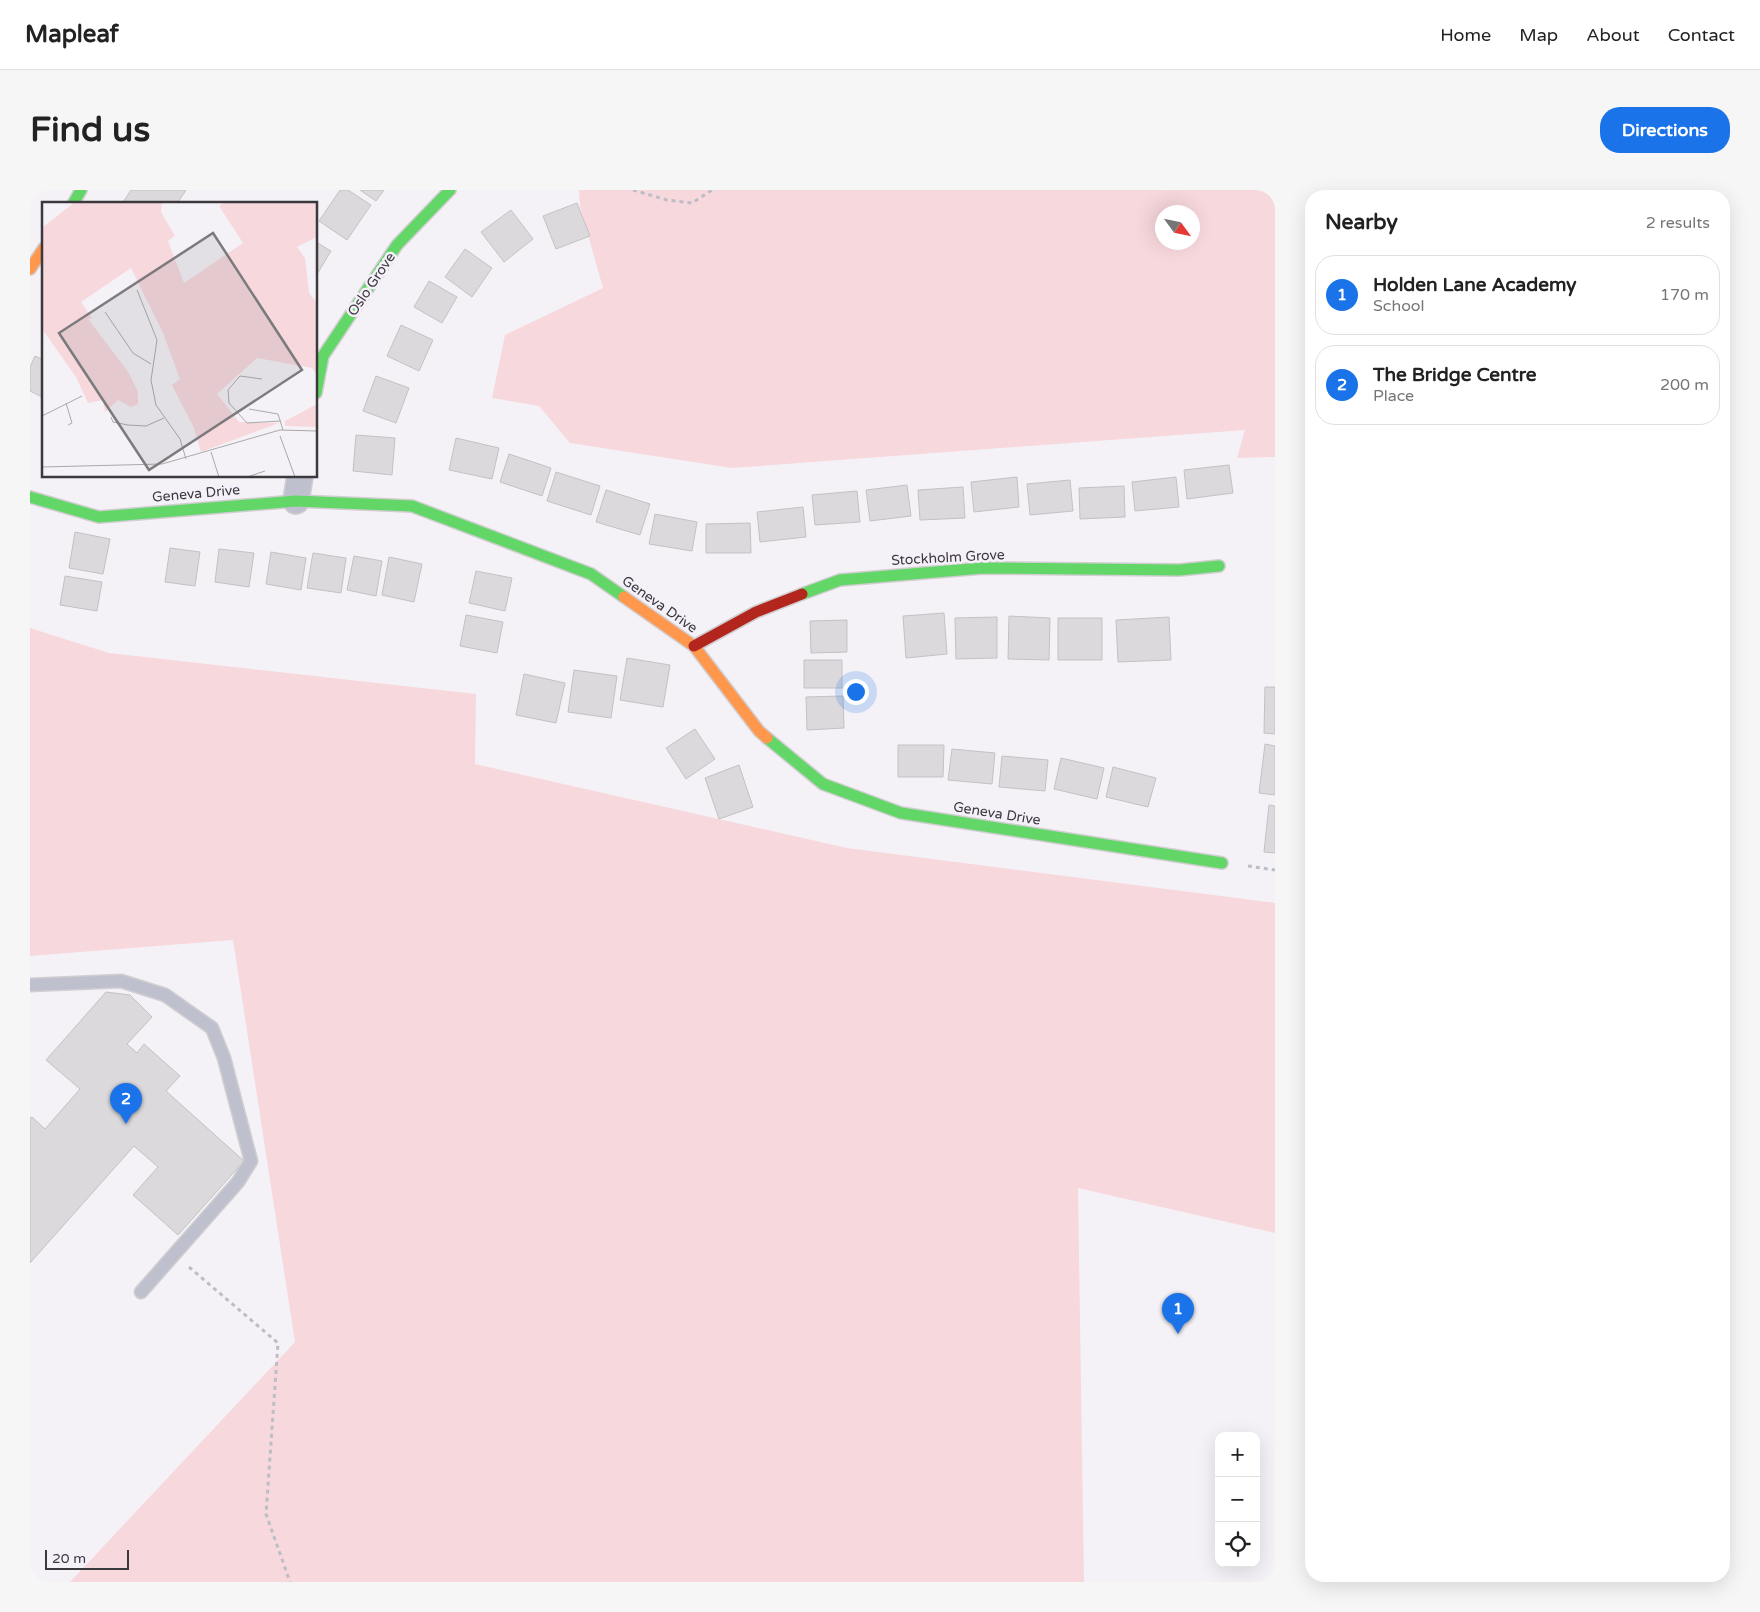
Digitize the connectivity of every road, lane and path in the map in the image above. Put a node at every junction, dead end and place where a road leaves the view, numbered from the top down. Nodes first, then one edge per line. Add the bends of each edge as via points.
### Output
1 (82, 190) edge
2 (450, 190) edge
3 (632, 190) edge
4 (712, 190) edge
5 (73, 202) edge
6 (42, 251) edge
7 (30, 269) edge
8 (318, 382) edge
9 (300, 478) edge
10 (30, 497) edge
11 (296, 501) junction
12 (1218, 566) dead end
13 (694, 646) junction
14 (1222, 863) dead end
15 (30, 986) edge
16 (173, 1253) junction
17 (141, 1292) dead end
18 (290, 1582) edge

1 - 5 street
2 - 8 street, Oslo Grove via 397,245 323,356
3 - 4 path via 692,203
6 - 7 street
9 - 11 street
10 - 11 street, Geneva Drive via 100,517
11 - 13 street, Geneva Drive via 412,506 591,574
12 - 13 street, Stockholm Grove via 1178,570 983,568 840,580 756,612
13 - 14 street, Geneva Drive via 759,731 823,784 901,813
15 - 16 lane via 120,982 165,995 212,1028 224,1058 251,1161 238,1182
16 - 17 lane
16 - 18 path via 278,1343 266,1514

